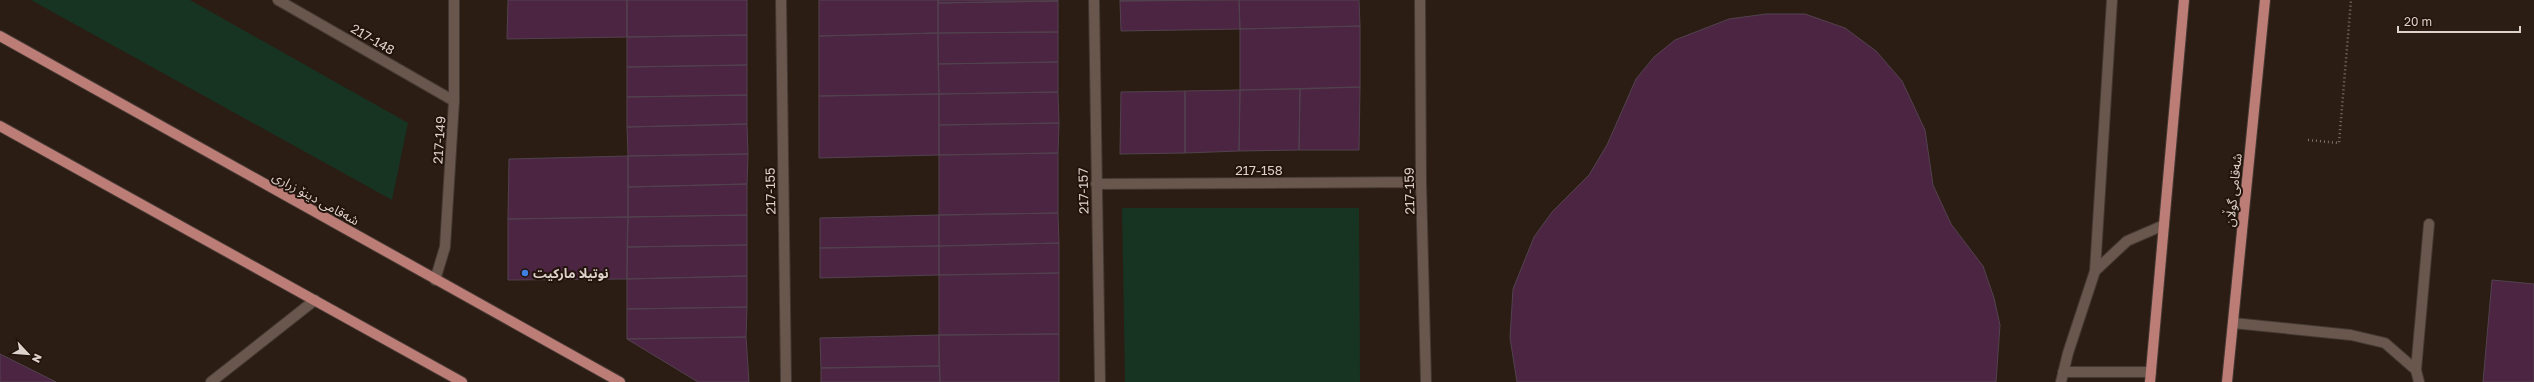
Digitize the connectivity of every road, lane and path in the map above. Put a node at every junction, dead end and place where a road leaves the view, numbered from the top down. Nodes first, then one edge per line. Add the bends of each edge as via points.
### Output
1 (278, 0) edge
2 (454, 0) edge
3 (781, 0) edge
4 (1094, 0) edge
5 (1420, 0) edge
6 (2112, 0) edge
7 (2184, 0) edge
8 (2265, 0) edge
9 (2351, 0) edge
10 (0, 36) edge
11 (454, 101) junction
12 (0, 126) edge
13 (2308, 140) dead end
14 (1421, 182) junction
15 (1096, 184) junction
16 (2429, 224) dead end
17 (2164, 225) junction
18 (2095, 271) junction
19 (436, 280) junction
20 (315, 300) junction
21 (2233, 323) junction
22 (2416, 370) junction
23 (2062, 377) edge
24 (2150, 377) edge
25 (211, 382) edge
26 (462, 382) edge
27 (620, 382) edge
28 (786, 382) edge
29 (1100, 382) edge
30 (1426, 382) edge
31 (2227, 382) edge
32 (2419, 382) edge

1 - 11 street, 217-148
2 - 11 street, 217-149
3 - 28 street, 217-155
4 - 15 street, 217-157
5 - 14 street, 217-159
6 - 18 street
7 - 17 main road
8 - 21 main road, شەقامی گوڵان
9 - 13 path via 2339,143
10 - 19 main road, شەقامی دینۆ زراری
11 - 19 street, 217-149 via 445,247
12 - 20 main road
14 - 15 street, 217-158
14 - 30 street, 217-159
15 - 29 street, 217-157
16 - 22 street
17 - 18 street via 2127,241
17 - 24 main road
18 - 23 street
19 - 27 main road, شەقامی دینۆ زراری
20 - 25 street
20 - 26 main road
21 - 22 street via 2351,335 2386,343
21 - 31 main road, شەقامی گوڵان
22 - 32 street
23 - 24 street

